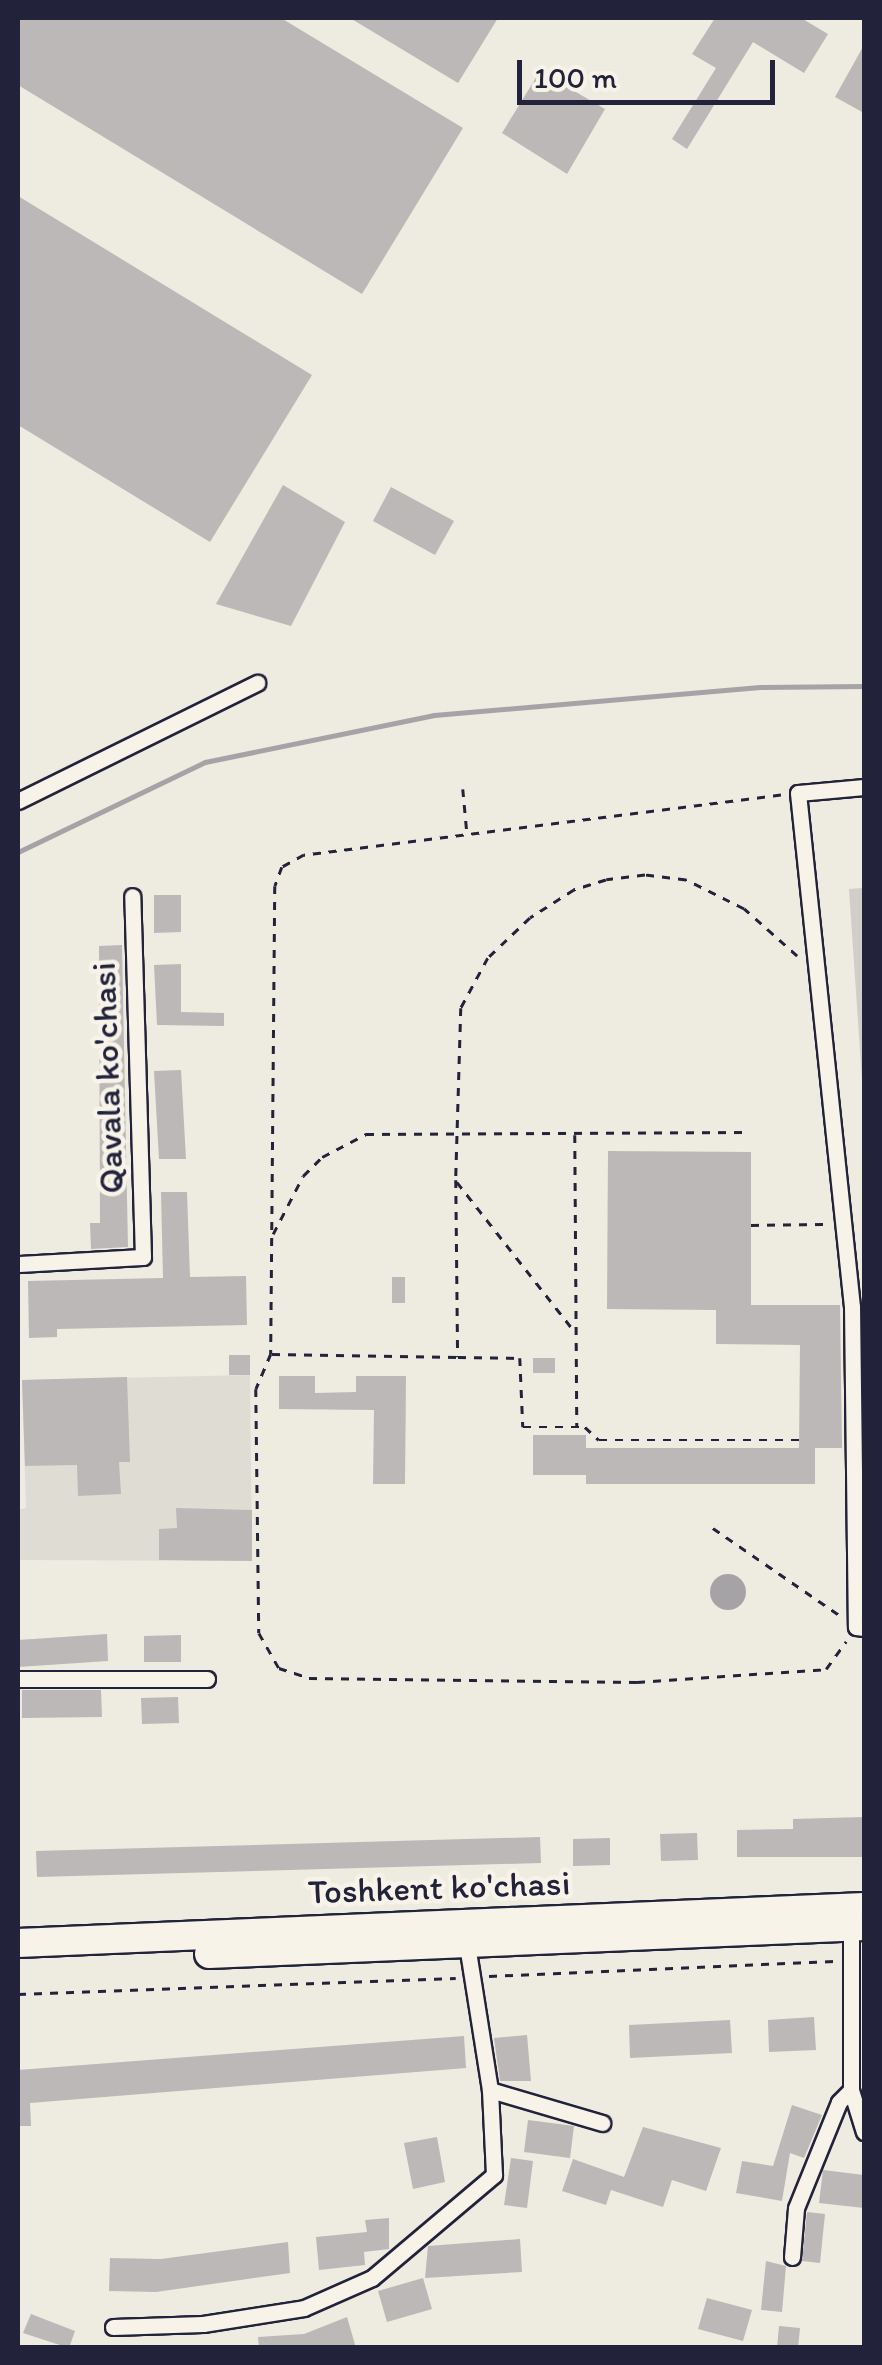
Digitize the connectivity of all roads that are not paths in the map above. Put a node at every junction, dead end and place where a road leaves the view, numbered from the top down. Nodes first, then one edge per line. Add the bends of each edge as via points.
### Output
1 (257, 683) dead end
2 (864, 787) edge
3 (18, 801) edge
4 (132, 896) dead end
5 (18, 1264) edge
6 (860, 1627) edge
7 (18, 1679) edge
8 (207, 1679) dead end
9 (860, 1920) edge
10 (18, 1943) edge
11 (467, 1944) junction
12 (18, 1961) edge
13 (490, 2090) junction
14 (851, 2090) junction
15 (602, 2123) dead end
16 (864, 2132) edge
17 (792, 2257) dead end
18 (113, 2327) dead end

1 - 3 street
2 - 6 street via 798,793 852,1307
4 - 5 street, Qavala ko'chasi via 143,1258
7 - 8 street
9 - 10 highway, Toshkent ko'chasi
9 - 11 highway, Toshkent ko'chasi
9 - 14 street via 851,1960
11 - 12 highway, Toshkent ko'chasi
11 - 13 street
13 - 15 street
13 - 18 street via 494,2175 372,2278 304,2308 204,2324
14 - 16 street
14 - 17 street via 796,2208

